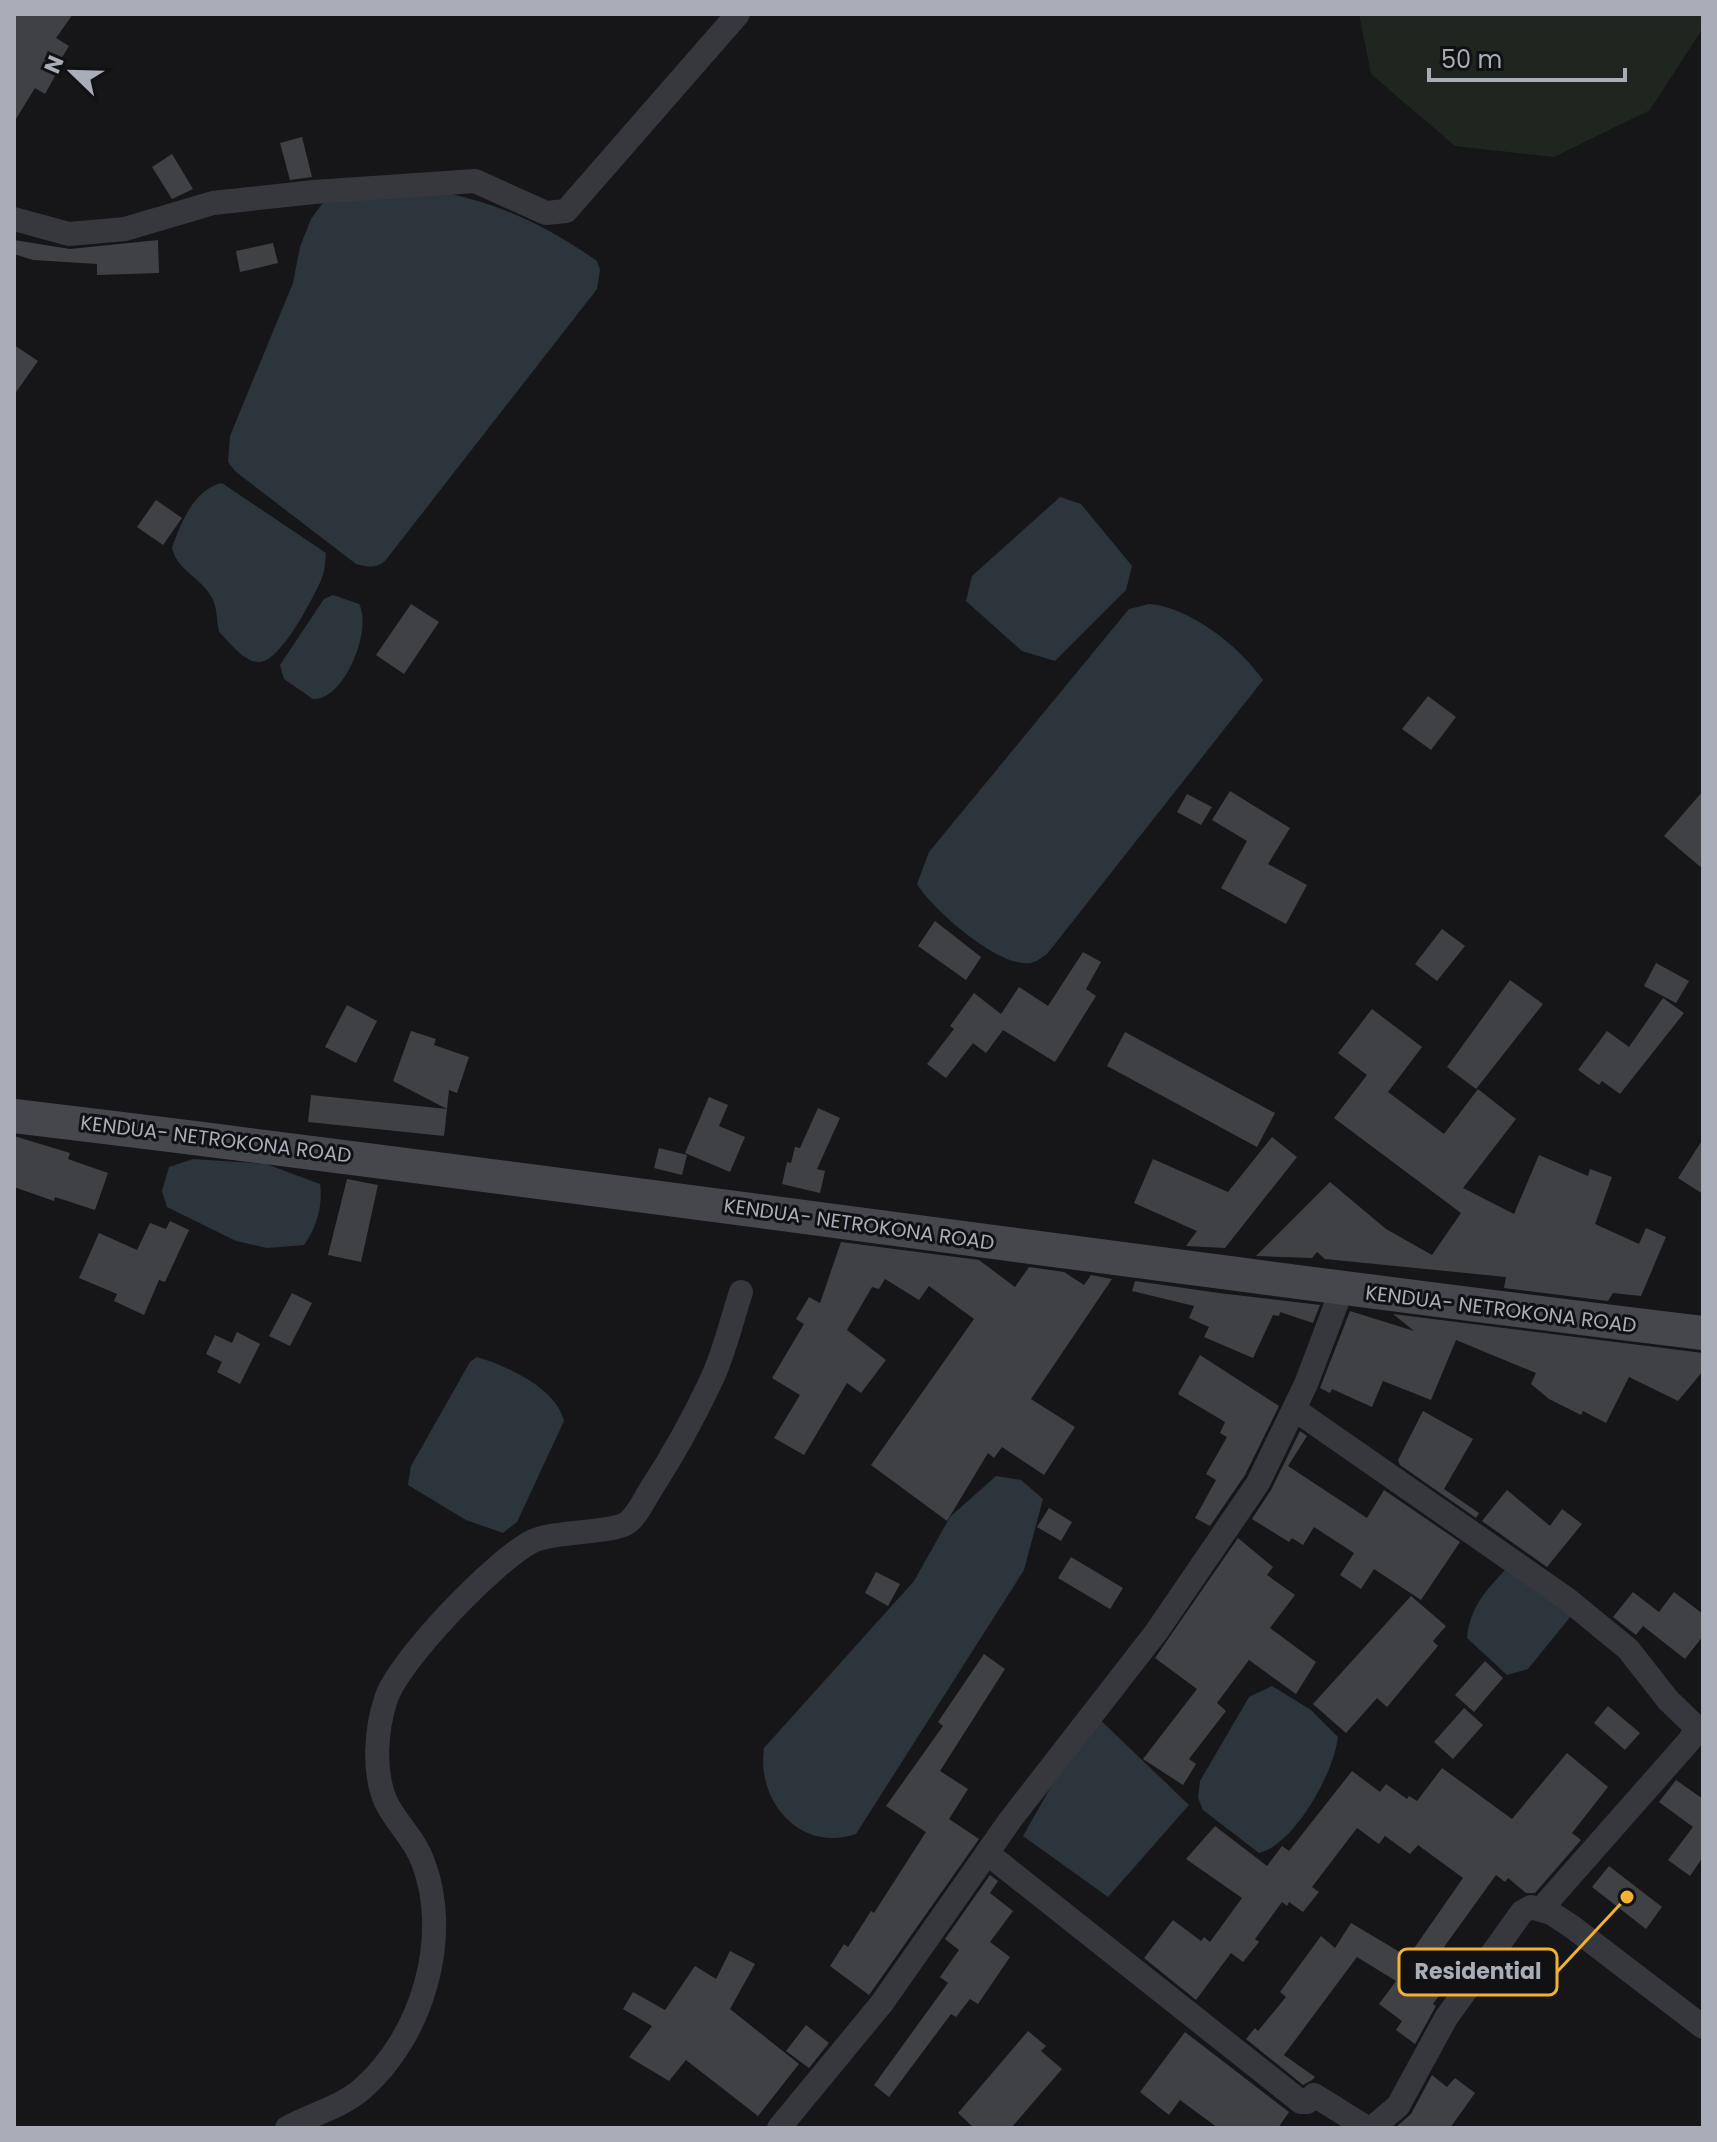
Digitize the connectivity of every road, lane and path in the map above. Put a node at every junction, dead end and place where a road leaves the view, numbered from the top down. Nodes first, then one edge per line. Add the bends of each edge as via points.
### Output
1 (738, 14) edge
2 (14, 219) edge
3 (14, 1116) edge
4 (1342, 1289) junction
5 (741, 1292) dead end
6 (1703, 1333) edge
7 (1294, 1409) junction
8 (987, 1853) junction
9 (1541, 1909) junction
10 (1703, 2027) edge
11 (287, 2128) edge
12 (779, 2128) edge
13 (1370, 2128) edge

1 - 2 street via 566,211 546,213 475,181 213,203 125,229 69,234
3 - 4 main road, KENDUA- NETROKONA ROAD via 314,1150
4 - 6 main road, KENDUA- NETROKONA ROAD
4 - 7 street
5 - 11 street via 712,1381 630,1521 621,1527 534,1540 494,1567 403,1667 386,1697 376,1748 385,1799 423,1862 434,1916 430,1965 417,2012 394,2055 361,2090
7 - 8 street via 1258,1483 1157,1631
7 - 9 street via 1567,1599 1628,1649 1696,1727
8 - 12 street via 882,2003
8 - 13 street via 1301,2102 1314,2095
9 - 10 street
9 - 13 street via 1522,1912 1446,2018 1398,2106

